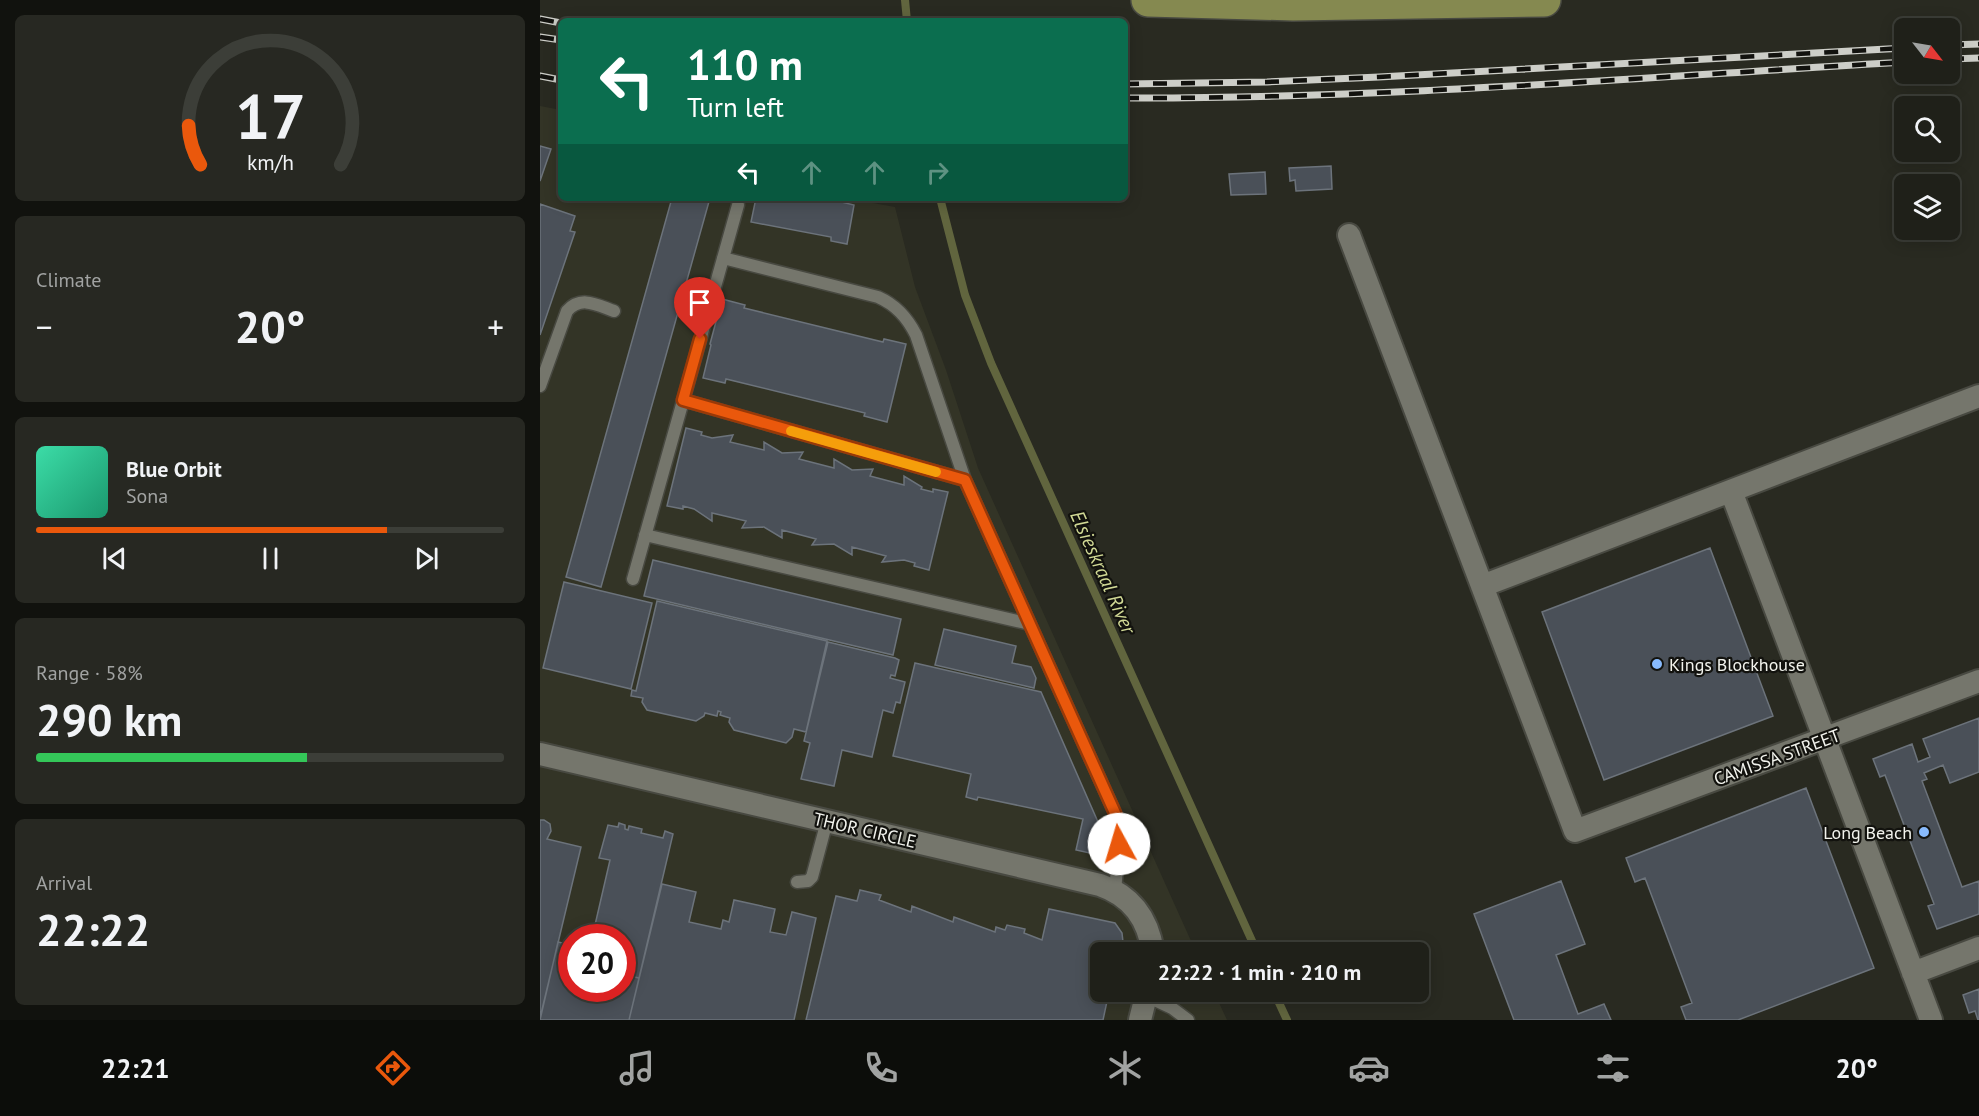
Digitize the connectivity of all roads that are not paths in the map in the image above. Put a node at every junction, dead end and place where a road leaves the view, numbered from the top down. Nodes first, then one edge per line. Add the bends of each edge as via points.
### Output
1 (1148, 0) edge
2 (1544, 0) edge
3 (738, 205) dead end
4 (1349, 235) dead end
5 (723, 258) junction
6 (614, 311) dead end
7 (540, 386) edge
8 (1979, 396) edge
9 (683, 400) junction
10 (965, 480) junction
11 (1731, 491) junction
12 (645, 535) junction
13 (633, 579) dead end
14 (1482, 586) junction
15 (1030, 624) junction
16 (1979, 681) edge
17 (1824, 740) junction
18 (540, 753) edge
19 (827, 821) junction
20 (797, 882) dead end
21 (1115, 891) junction
22 (1151, 942) edge
23 (1979, 948) edge
24 (1913, 973) junction
25 (1145, 1002) edge
26 (1161, 1002) edge
27 (1140, 1020) edge
28 (1188, 1020) edge
29 (1931, 1020) edge

1 - 2 main road via 1293,4
3 - 5 lane
4 - 14 street
5 - 9 lane
5 - 10 lane via 878,297 899,309 916,335
6 - 7 lane via 583,301 571,306
8 - 11 street
9 - 10 lane
9 - 12 lane
10 - 15 lane
11 - 14 street
11 - 17 street
12 - 13 lane
12 - 15 lane
14 - 17 street, CAMISSA STREET via 1575,831
15 - 21 lane via 1118,820
16 - 17 street, CAMISSA STREET
17 - 24 street
18 - 19 street, THOR CIRCLE
19 - 20 lane via 812,877
19 - 21 street, THOR CIRCLE
21 - 22 street, THOR CIRCLE via 1131,903 1146,923
23 - 24 street
24 - 29 street
25 - 27 street
26 - 28 lane

